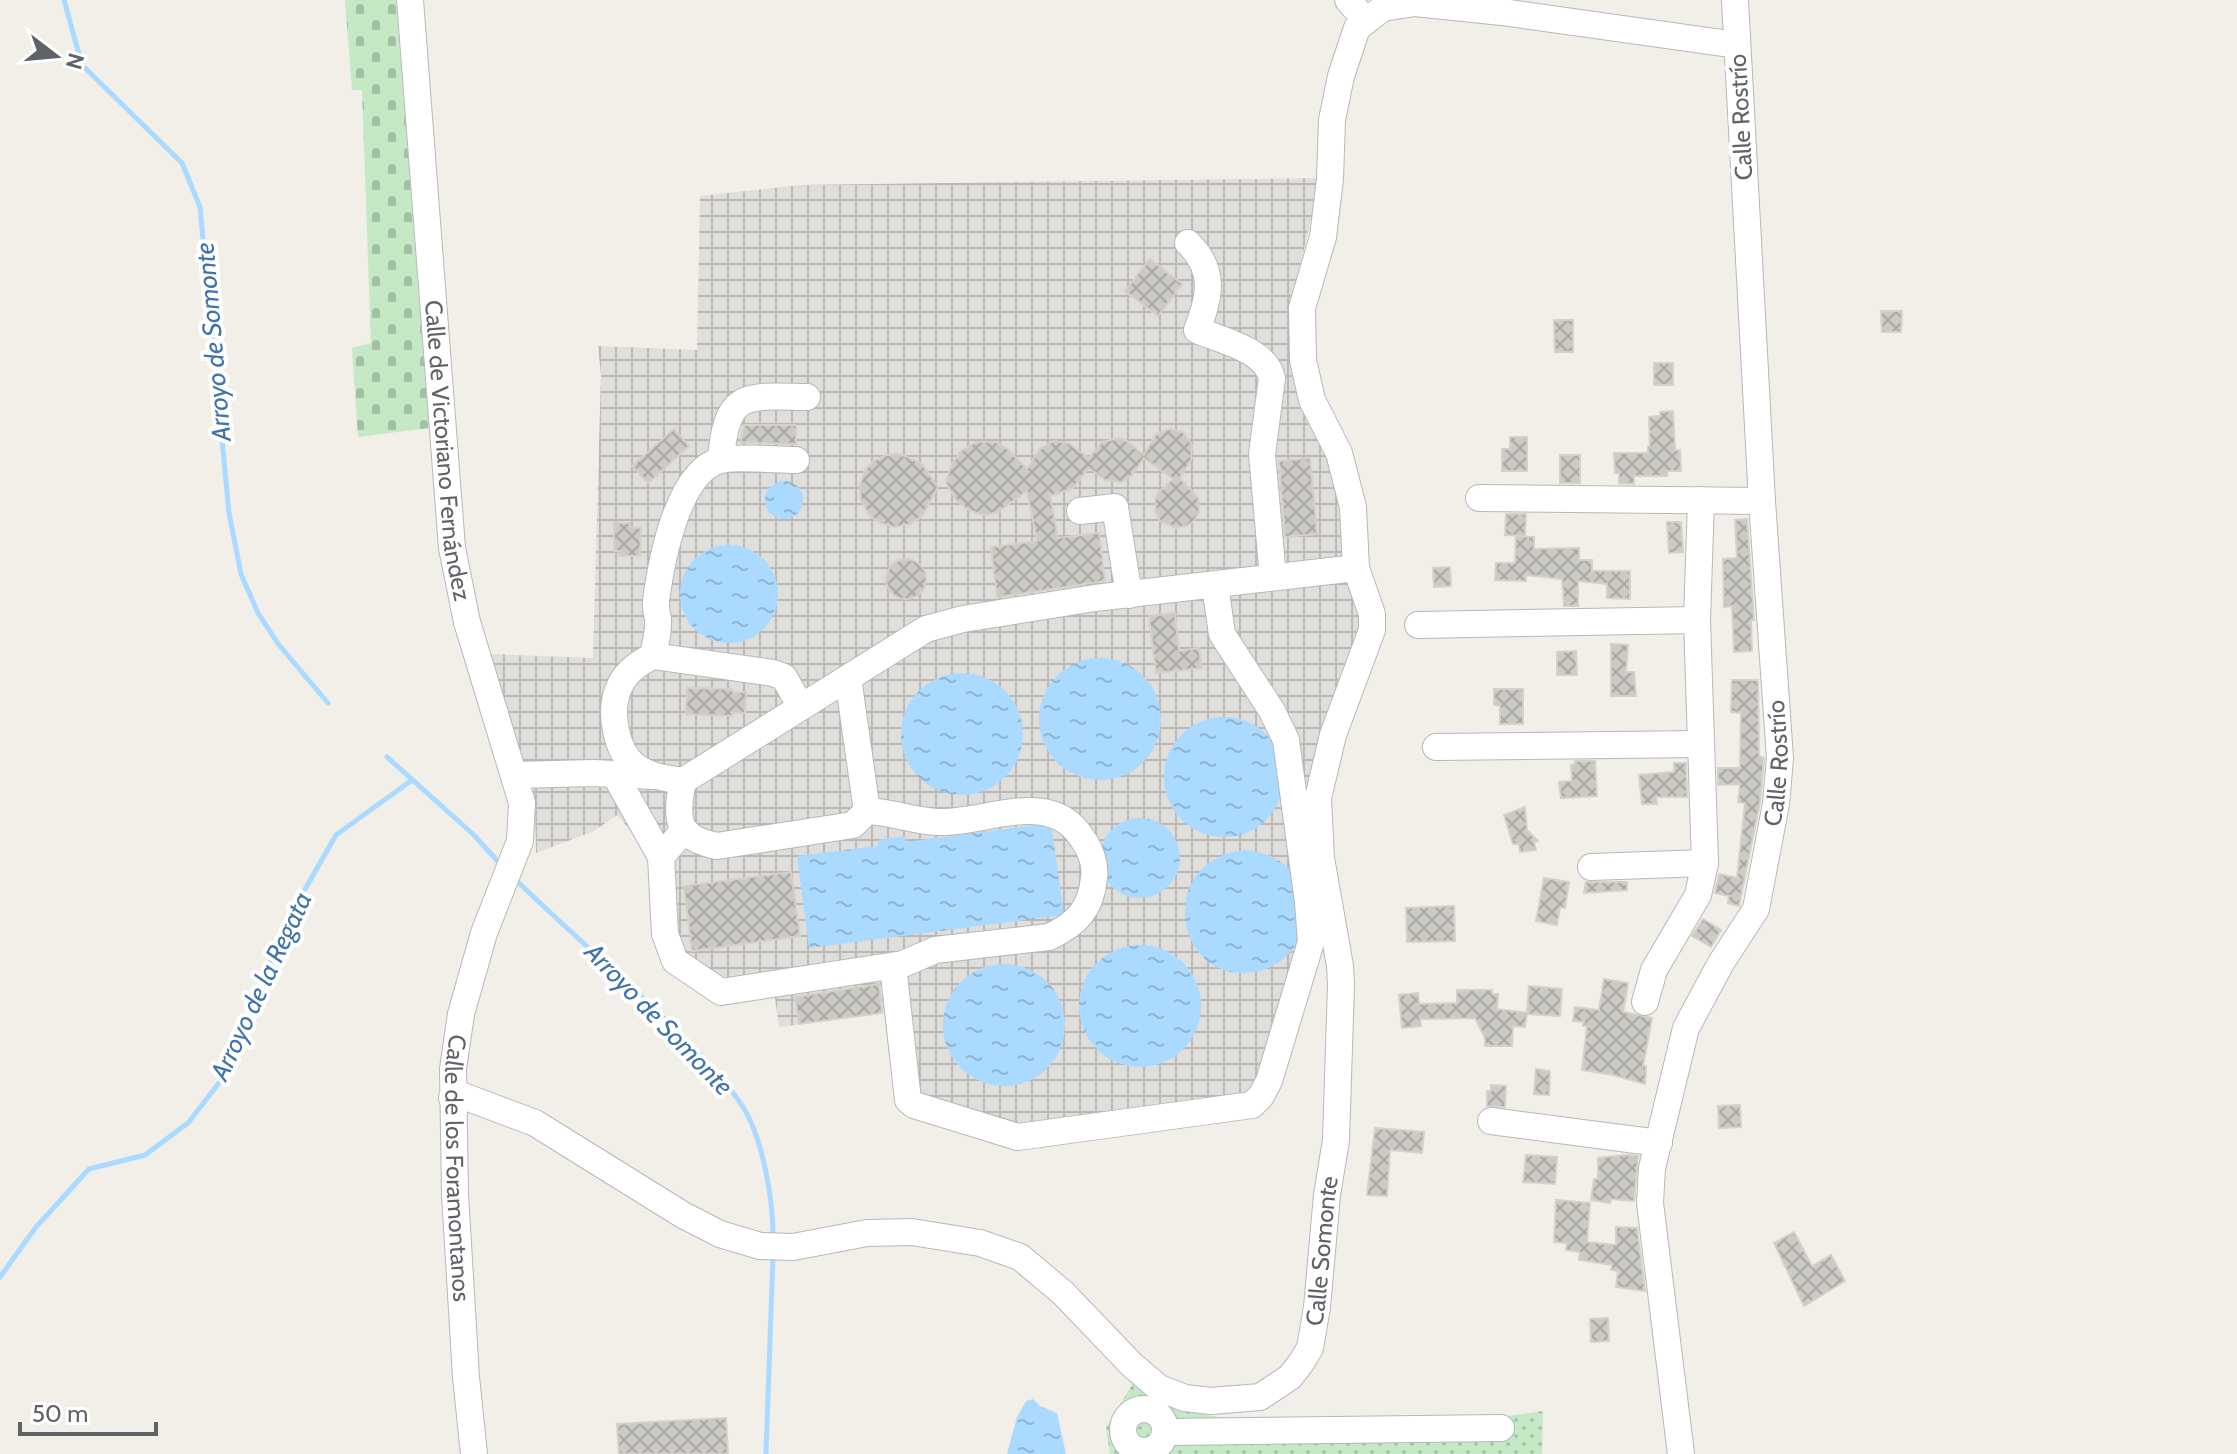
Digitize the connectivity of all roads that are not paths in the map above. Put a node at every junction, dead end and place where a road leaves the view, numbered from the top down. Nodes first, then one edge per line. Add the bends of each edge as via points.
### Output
1 (410, 0) edge
2 (1348, 0) edge
3 (1735, 0) edge
4 (1366, 21) junction
5 (1737, 45) junction
6 (1188, 243) dead end
7 (1261, 357) junction
8 (1303, 360) junction
9 (807, 397) dead end
10 (721, 460) junction
11 (796, 460) dead end
12 (1479, 498) dead end
13 (1701, 500) junction
14 (1762, 501) junction
15 (1080, 511) dead end
16 (1356, 568) junction
17 (1273, 577) junction
18 (1215, 585) junction
19 (1129, 595) junction
20 (1697, 620) junction
21 (1418, 625) dead end
22 (653, 656) junction
23 (848, 678) junction
24 (801, 707) junction
25 (1701, 744) junction
26 (1436, 747) dead end
27 (514, 775) junction
28 (615, 775) junction
29 (652, 776) junction
30 (683, 781) junction
31 (867, 811) junction
32 (684, 830) junction
33 (661, 857) junction
34 (1705, 863) junction
35 (1591, 867) dead end
36 (503, 889) joint
37 (893, 966) junction
38 (1645, 1002) dead end
39 (452, 1098) junction
40 (1491, 1121) dead end
41 (1659, 1143) junction
42 (1158, 1410) junction
43 (1501, 1428) dead end
44 (474, 1454) edge
45 (1681, 1454) edge

1 - 27 street, Calle de Victoriano Fernández via 452,548 467,622
2 - 4 street
3 - 5 street, Calle Rostrío
4 - 5 street via 1383,8 1415,3
4 - 8 street, Calle Somonte via 1357,28 1332,120 1323,237 1302,308
5 - 14 street, Calle Rostrío
6 - 7 street via 1206,267 1210,286 1197,330
7 - 8 street
7 - 17 street via 1272,378 1262,454
8 - 16 street, Calle Somonte via 1312,400 1339,453 1353,507
9 - 10 street via 759,397 733,407
10 - 11 street
10 - 22 street via 698,475 678,509 655,605
12 - 13 street
13 - 14 street
13 - 20 street
14 - 41 street, Calle Rostrío via 1780,758 1776,804 1756,909 1686,1028
15 - 19 street via 1115,507
16 - 17 street
16 - 42 street, Calle Somonte via 1372,630 1333,735 1318,798 1321,858 1340,966 1340,1065 1310,1348 1290,1377 1260,1397 1185,1398
17 - 18 street
18 - 19 street
18 - 37 street via 1222,634 1286,740 1309,915 1311,942 1261,1096 1252,1105 1018,1137 914,1105 908,1100
19 - 23 street via 926,629
20 - 21 street
20 - 25 street
22 - 24 street via 773,673 784,677
22 - 29 street via 627,674 617,691 615,711 623,754
23 - 24 street
23 - 31 street
24 - 30 street
25 - 26 street
25 - 34 street
27 - 28 street
27 - 36 street, Calle de Victoriano Fernández via 522,803 520,841
28 - 29 street
28 - 33 street
29 - 30 street
30 - 32 street via 678,817
31 - 32 street via 853,825 717,846 697,842
31 - 37 street via 939,822 1040,810 1061,816 1078,830 1095,873 1082,916 1049,937 935,950
32 - 33 street
33 - 37 street via 665,934 675,961 721,992
34 - 35 street
34 - 38 street via 1698,895 1654,970
36 - 39 street, Calle de los Foramontanos via 461,1014
39 - 42 street, Calle Somonte via 463,1096 535,1123 683,1215 760,1246 793,1247 867,1233 912,1232 980,1243 1020,1257 1132,1365
39 - 44 street, Calle de los Foramontanos
40 - 41 street
41 - 45 street, Calle Rostrío via 1650,1203
42 - 43 street

